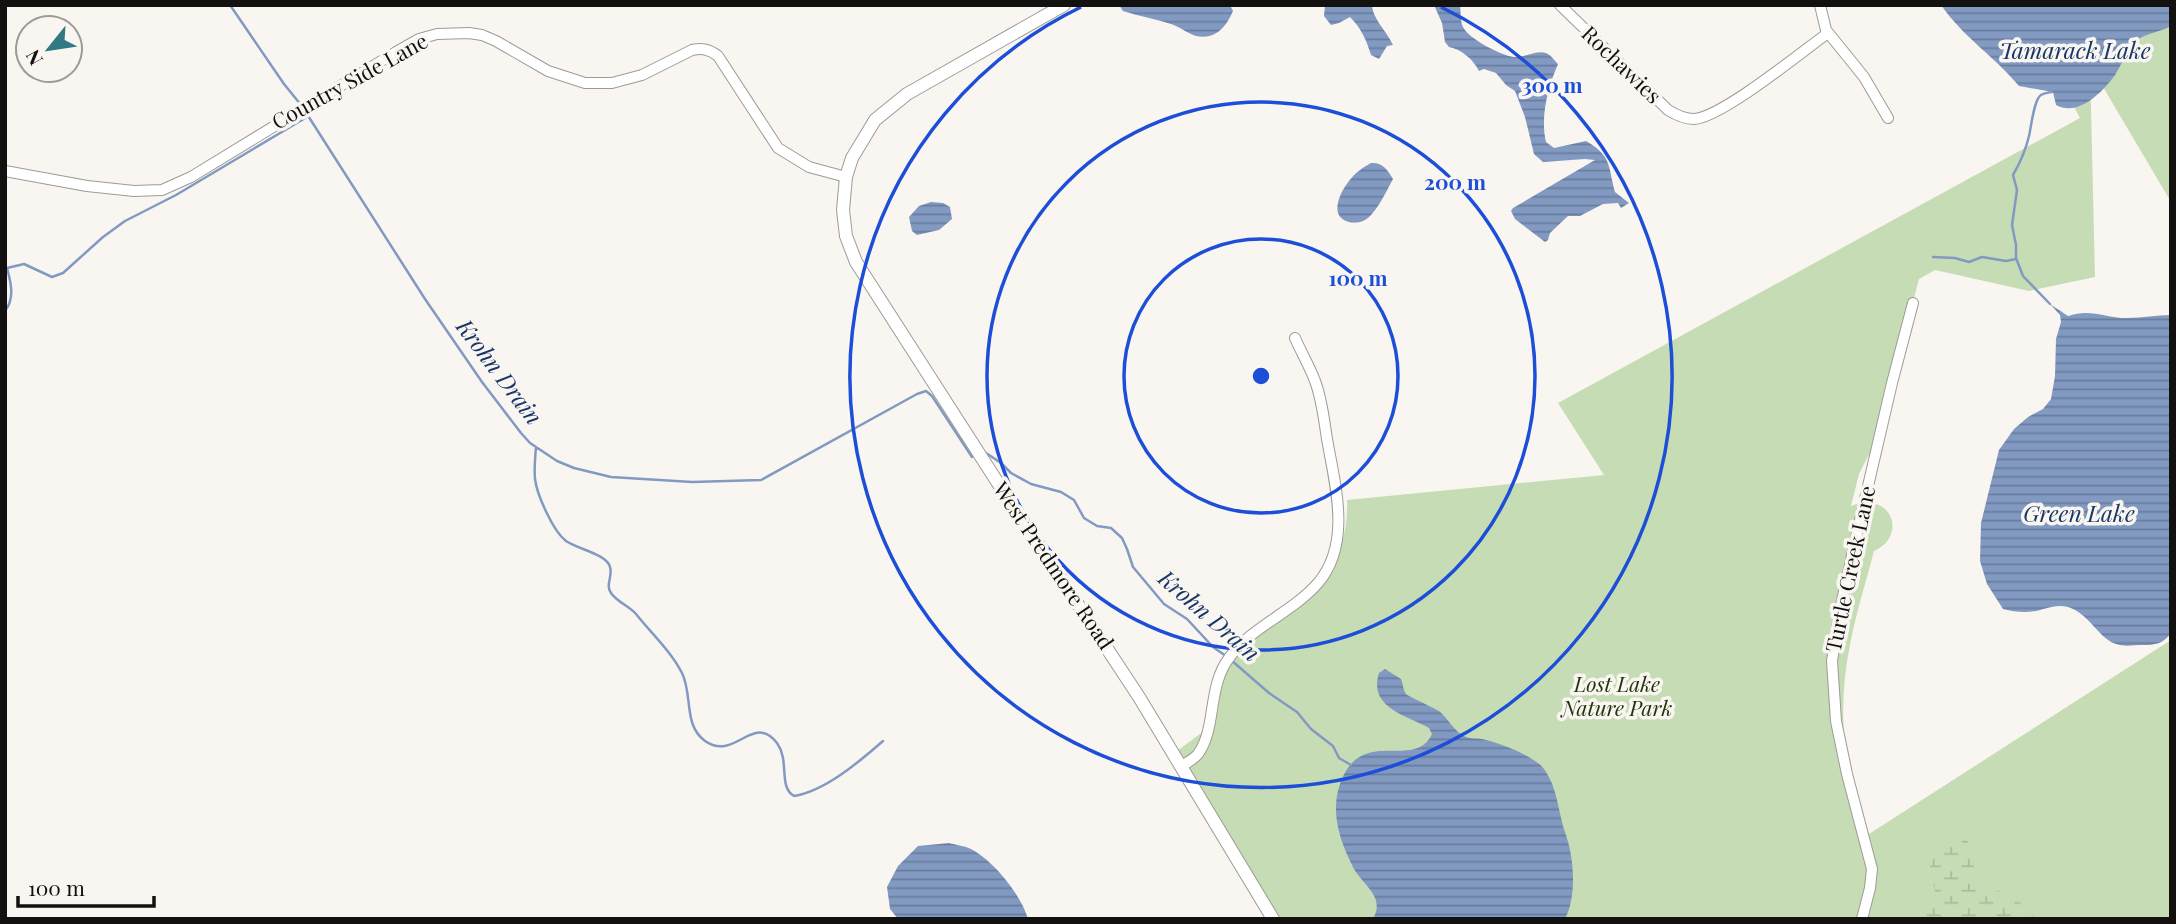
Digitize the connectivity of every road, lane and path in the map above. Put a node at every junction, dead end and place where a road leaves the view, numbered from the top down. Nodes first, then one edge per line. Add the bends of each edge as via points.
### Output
1 (1064, 5) edge
2 (1560, 5) edge
3 (1820, 5) edge
4 (1828, 33) junction
5 (1888, 118) dead end
6 (5, 171) edge
7 (846, 177) junction
8 (1913, 303) dead end
9 (1295, 338) dead end
10 (1181, 767) junction
11 (1273, 919) edge
12 (1862, 919) edge

1 - 7 street via 907,93 875,120
2 - 4 street, Rochawies via 1668,110 1694,119 1722,109
3 - 4 street
4 - 5 street via 1864,77
6 - 7 street, Country Side Lane via 86,186 162,190 419,39 469,33 496,41 548,71 585,83 612,83 642,75 692,50 708,50 718,56 778,148 809,167
7 - 10 street, West Predmore Road via 846,236 856,262
8 - 12 street, Turtle Creek Lane via 1855,542 1832,661 1836,721 1872,869
9 - 10 street via 1321,405 1339,516 1333,558 1304,597 1228,659 1212,698 1207,734 1197,755
10 - 11 street, West Predmore Road

